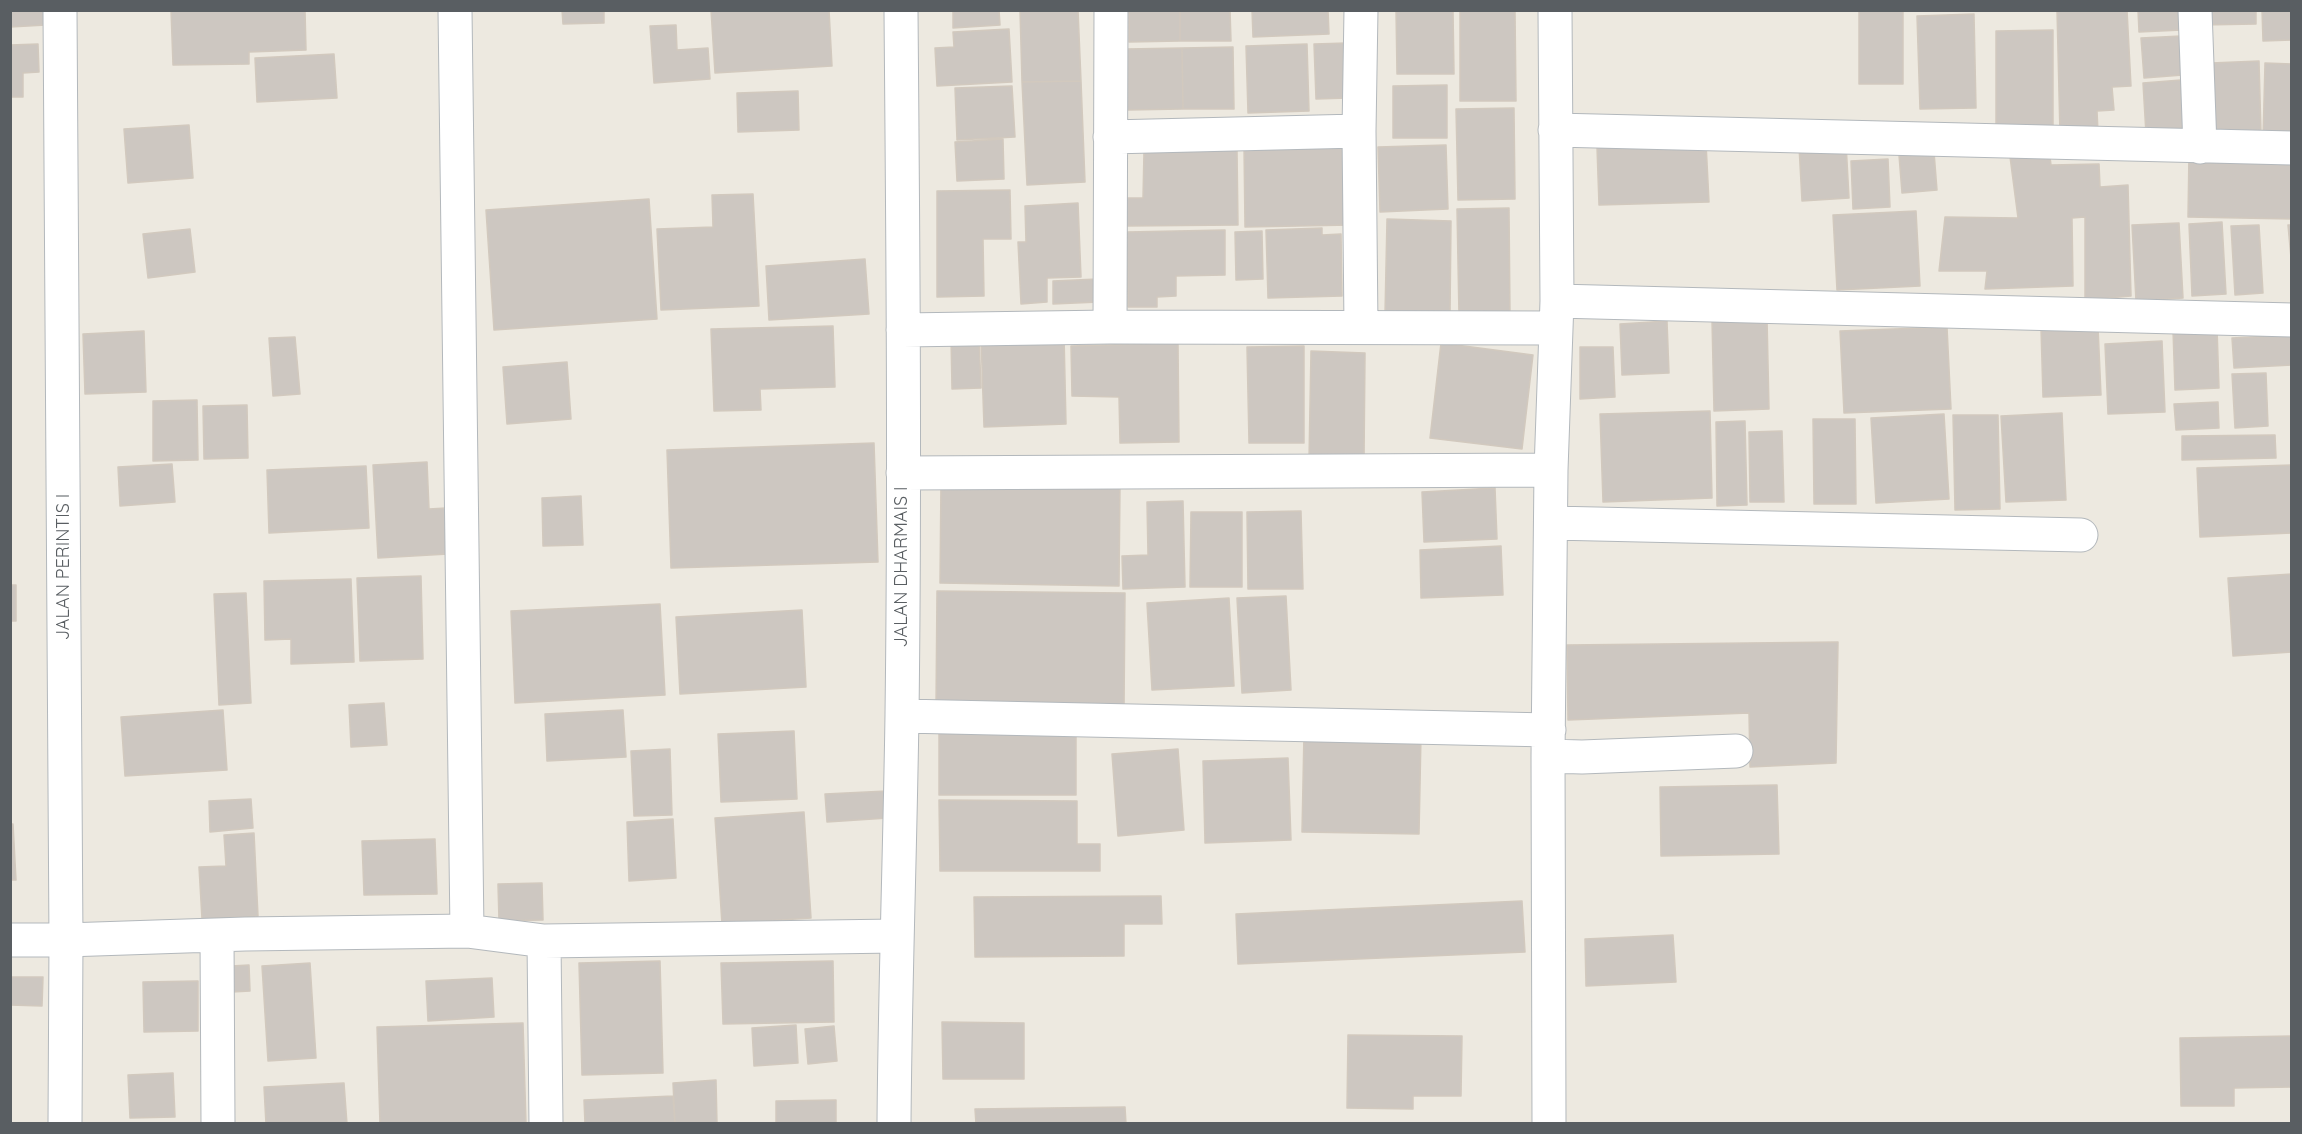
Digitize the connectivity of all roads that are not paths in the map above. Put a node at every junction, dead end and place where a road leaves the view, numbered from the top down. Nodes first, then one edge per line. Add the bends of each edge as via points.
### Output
1 (60, 10) edge
2 (455, 10) edge
3 (900, 10) edge
4 (1111, 10) edge
5 (1361, 10) edge
6 (1555, 10) edge
7 (2195, 10) edge
8 (1555, 130) junction
9 (1359, 131) junction
10 (1110, 137) junction
11 (2200, 147) junction
12 (2292, 148) edge
13 (1556, 315) junction
14 (2292, 320) edge
15 (1110, 327) junction
16 (1361, 327) junction
17 (903, 330) junction
18 (1551, 470) junction
19 (903, 473) junction
20 (1552, 523) junction
21 (2081, 534) dead end
22 (902, 716) junction
23 (1549, 743) junction
24 (1736, 751) dead end
25 (467, 931) junction
26 (217, 936) junction
27 (896, 936) junction
28 (10, 940) edge
29 (66, 940) junction
30 (544, 941) junction
31 (65, 1124) edge
32 (218, 1124) edge
33 (546, 1124) edge
34 (894, 1124) edge
35 (1549, 1124) edge

1 - 29 street, JALAN PERINTIS I
2 - 25 street
3 - 17 street, JALAN DHARMAIS I
4 - 10 street
5 - 9 street
6 - 8 street
7 - 11 street
8 - 11 street
8 - 13 street
9 - 10 street
9 - 16 street
10 - 15 street
11 - 12 street
13 - 14 street
13 - 16 street
13 - 18 street
15 - 16 street
15 - 17 street
17 - 19 street, JALAN DHARMAIS I
18 - 19 street
18 - 20 street
19 - 22 street, JALAN DHARMAIS I
20 - 21 street
20 - 23 street
22 - 23 street
22 - 27 street, JALAN DHARMAIS I
23 - 24 street via 1582,757
23 - 35 street
25 - 26 street
25 - 30 street
26 - 29 street
26 - 32 street
27 - 30 street
27 - 34 street, JALAN DHARMAIS I
28 - 29 street
29 - 31 street, JALAN PERINTIS I
30 - 33 street

